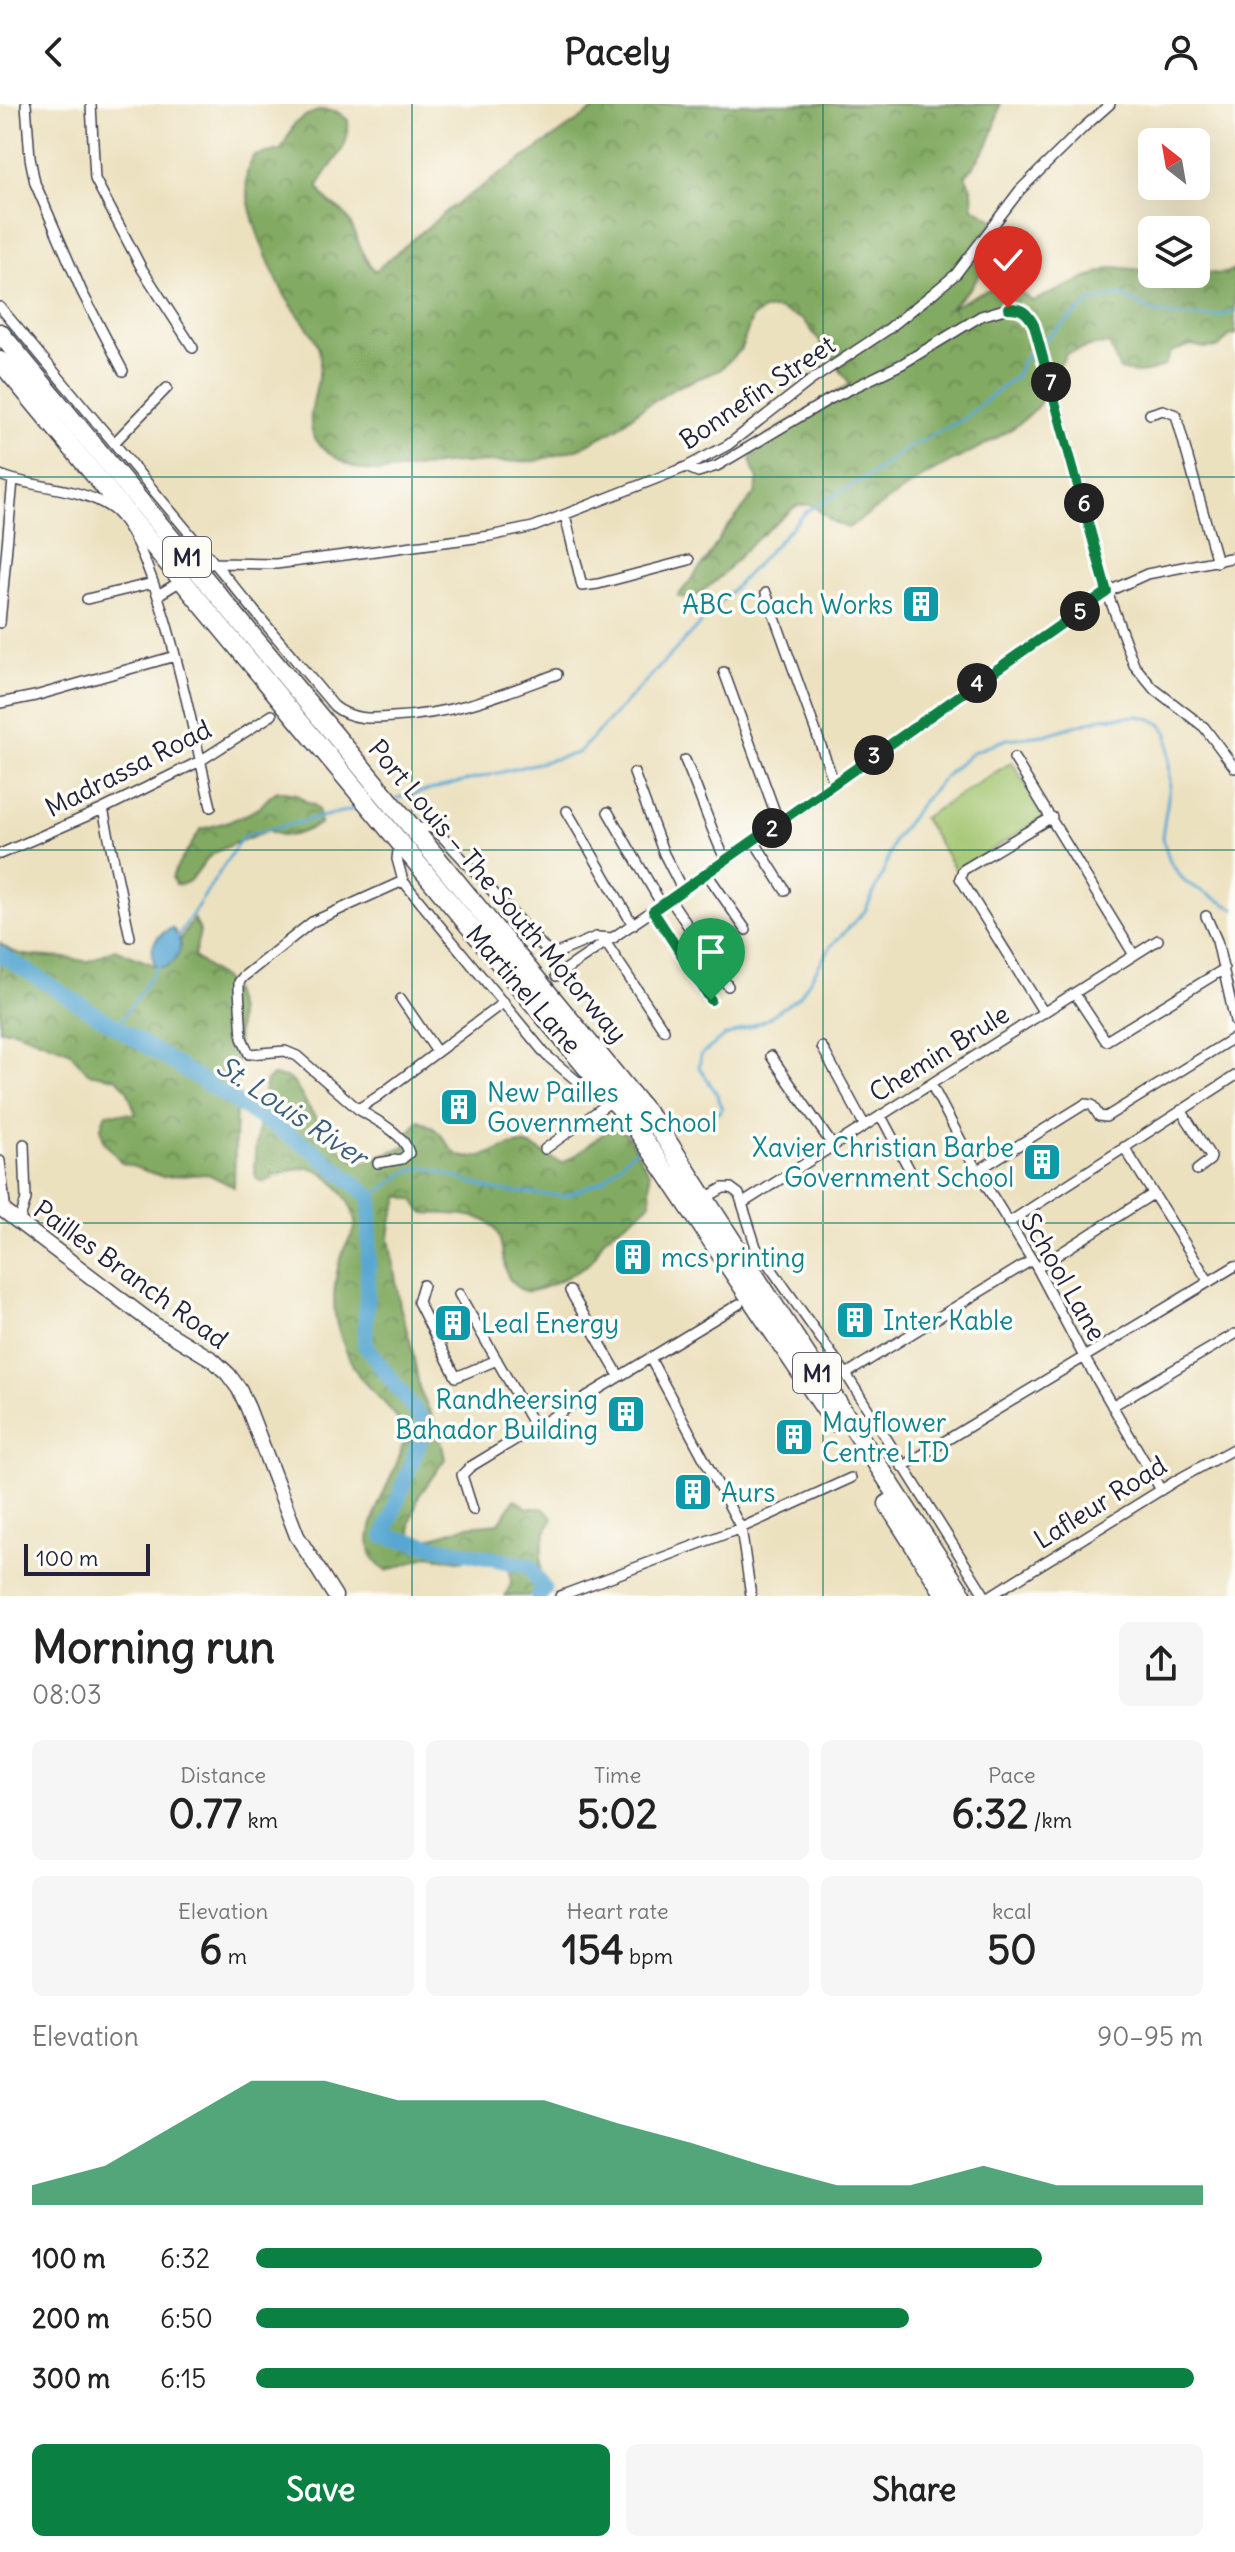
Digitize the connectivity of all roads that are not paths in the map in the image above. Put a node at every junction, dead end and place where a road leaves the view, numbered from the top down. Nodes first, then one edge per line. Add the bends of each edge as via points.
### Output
1 (26, 104) edge
2 (91, 104) edge
3 (1110, 104) edge
4 (0, 307) edge
5 (0, 333) edge
6 (193, 348) dead end
7 (0, 361) edge
8 (123, 371) dead end
9 (167, 388) dead end
10 (1150, 414) dead end
11 (114, 443) junction
12 (686, 467) junction
13 (0, 475) edge
14 (13, 480) junction
15 (565, 515) junction
16 (1235, 557) edge
17 (689, 560) dead end
18 (1217, 562) junction
19 (215, 563) junction
20 (196, 568) junction
21 (181, 581) junction
22 (153, 583) junction
23 (1107, 592) junction
24 (766, 593) dead end
25 (158, 595) junction
26 (87, 599) dead end
27 (0, 623) edge
28 (175, 656) junction
29 (724, 672) dead end
30 (557, 674) dead end
31 (0, 703) edge
32 (272, 715) dead end
33 (1014, 758) dead end
34 (685, 760) dead end
35 (200, 761) junction
36 (1235, 768) edge
37 (634, 773) dead end
38 (834, 782) junction
39 (211, 807) dead end
40 (103, 809) junction
41 (567, 811) dead end
42 (608, 812) dead end
43 (1052, 817) junction
44 (779, 823) junction
45 (405, 830) junction
46 (754, 841) junction
47 (0, 854) edge
48 (726, 861) junction
49 (707, 874) junction
50 (403, 881) junction
51 (785, 890) dead end
52 (683, 891) junction
53 (662, 905) junction
54 (1206, 916) dead end
55 (633, 925) junction
56 (746, 930) dead end
57 (130, 937) dead end
58 (610, 940) junction
59 (1158, 940) dead end
60 (513, 950) junction
61 (1134, 955) junction
62 (1224, 969) junction
63 (556, 976) junction
64 (728, 986) dead end
65 (1075, 994) junction
66 (401, 999) dead end
67 (711, 1000) dead end
68 (504, 1002) junction
69 (558, 1004) junction
70 (1044, 1013) junction
71 (1235, 1021) edge
72 (664, 1030) dead end
73 (1235, 1037) edge
74 (822, 1047) dead end
75 (437, 1052) junction
76 (771, 1056) dead end
77 (1235, 1076) edge
78 (931, 1084) junction
79 (358, 1109) junction
80 (1181, 1110) junction
81 (627, 1112) junction
82 (881, 1116) junction
83 (865, 1126) junction
84 (24, 1144) dead end
85 (833, 1146) junction
86 (1124, 1147) junction
87 (545, 1149) dead end
88 (666, 1155) junction
89 (0, 1161) edge
90 (378, 1163) dead end
91 (1197, 1170) dead end
92 (977, 1171) junction
93 (915, 1180) dead end
94 (1153, 1194) junction
95 (703, 1199) junction
96 (743, 1203) junction
97 (3, 1210) edge
98 (19, 1223) junction
99 (1008, 1223) junction
100 (1034, 1264) junction
101 (1235, 1266) edge
102 (1209, 1282) junction
103 (423, 1285) dead end
104 (570, 1291) dead end
105 (459, 1294) dead end
106 (739, 1304) dead end
107 (1235, 1334) edge
108 (1084, 1357) junction
109 (650, 1358) junction
110 (497, 1360) junction
111 (846, 1374) junction
112 (619, 1376) junction
113 (1112, 1406) junction
114 (535, 1427) junction
115 (1235, 1448) edge
116 (902, 1467) junction
117 (851, 1478) dead end
118 (1161, 1490) junction
119 (473, 1510) dead end
120 (741, 1528) junction
121 (335, 1596) edge
122 (560, 1596) edge
123 (751, 1596) edge
124 (946, 1596) edge
125 (963, 1596) edge
126 (988, 1596) edge

1 - 8 street via 35,183
2 - 6 street via 95,179 142,269
3 - 12 street, Bonnefin Street via 1020,190 956,274 728,445
4 - 11 street
5 - 20 highway, Port Louis – The South Motorway / M1
7 - 21 highway, Port Louis – The South Motorway / M1
9 - 11 street
10 - 18 street via 1163,410 1176,415
11 - 19 street
12 - 15 street, Bonnefin Street
12 - 23 street via 698,472 717,466 966,324 994,310 1018,308 1034,325
13 - 14 street
14 - 22 street via 85,495 111,508 141,550
14 - 27 street
15 - 17 street via 582,586
15 - 19 street, Bonnefin Street via 490,536 403,548 276,564
16 - 18 street
18 - 23 street via 1147,574
19 - 20 street, Bonnefin Street
19 - 30 street via 344,714 423,716 459,709
20 - 45 highway, Port Louis – The South Motorway / M1 via 374,782
21 - 25 street
21 - 45 highway, Port Louis – The South Motorway / M1 via 385,826
22 - 25 street
22 - 26 street
23 - 36 street via 1134,665 1153,688 1204,727
23 - 38 street
24 - 38 street
25 - 28 street
28 - 31 street
28 - 35 street
29 - 44 street
32 - 35 street, Madrassa Road
33 - 43 street
34 - 48 street
35 - 39 street
35 - 40 street, Madrassa Road
37 - 52 street
38 - 44 street
40 - 47 street, Madrassa Road
40 - 57 street
41 - 55 street
42 - 53 street
43 - 61 street
43 - 70 street via 963,870 960,878
44 - 46 street
45 - 50 street via 397,859
45 - 58 street via 437,831 548,952 596,937
45 - 60 highway, Port Louis – The South Motorway / M1
45 - 81 highway, Port Louis – The South Motorway / M1
46 - 48 street
46 - 51 street
48 - 49 street
49 - 52 street
49 - 56 street
50 - 68 street, Martinel Lane
50 - 79 street via 312,922 239,982 242,1038 249,1054 285,1051 297,1056
52 - 53 street
53 - 55 street
53 - 64 street
53 - 67 street
54 - 62 street
55 - 58 street
58 - 63 street
58 - 72 street
59 - 61 street, Chemin Brule
60 - 63 street via 541,974
60 - 69 highway, Port Louis – The South Motorway / M1
61 - 65 street, Chemin Brule
62 - 65 street via 1106,1041
62 - 71 street
63 - 69 street via 551,987
65 - 70 street, Chemin Brule
66 - 75 street
68 - 75 street
68 - 81 street, Martinel Lane via 546,1055
69 - 81 highway, Port Louis – The South Motorway / M1
70 - 78 street, Chemin Brule
73 - 92 street via 1106,1117 1085,1104
74 - 83 street
75 - 79 street
76 - 85 street
77 - 80 street
78 - 82 street, Chemin Brule
78 - 92 street, School Lane
79 - 90 street via 408,1149 402,1159
80 - 86 street
80 - 91 street via 1211,1157
81 - 87 street
81 - 88 highway, Port Louis – The South Motorway / M1
82 - 83 street, Chemin Brule
82 - 93 street
83 - 85 street, Chemin Brule
84 - 98 street via 26,1199
85 - 96 street, Chemin Brule
86 - 94 street
86 - 99 street
88 - 95 highway, Port Louis – The South Motorway / M1
88 - 124 highway, Port Louis – The South Motorway / M1
89 - 97 street
92 - 99 street, School Lane
94 - 100 street
94 - 102 street
95 - 96 street via 731,1188
95 - 125 highway, Port Louis – The South Motorway / M1
96 - 111 street via 756,1247
97 - 98 main road, Pailles Branch Road
98 - 121 main road, Pailles Branch Road via 228,1374 248,1408 297,1536
99 - 100 street, School Lane
100 - 108 street, School Lane
100 - 111 street
101 - 102 street
102 - 108 street
103 - 110 street via 418,1302 456,1377
104 - 112 street
105 - 110 street
106 - 109 street
107 - 113 street
108 - 113 street, School Lane
108 - 116 street
109 - 112 street
109 - 120 street
110 - 114 street
111 - 116 street
112 - 114 street
113 - 118 street, School Lane
114 - 119 street via 462,1475
115 - 118 street, Lafleur Road
116 - 126 street
117 - 120 street
118 - 126 street, Lafleur Road
120 - 122 street
120 - 123 street

